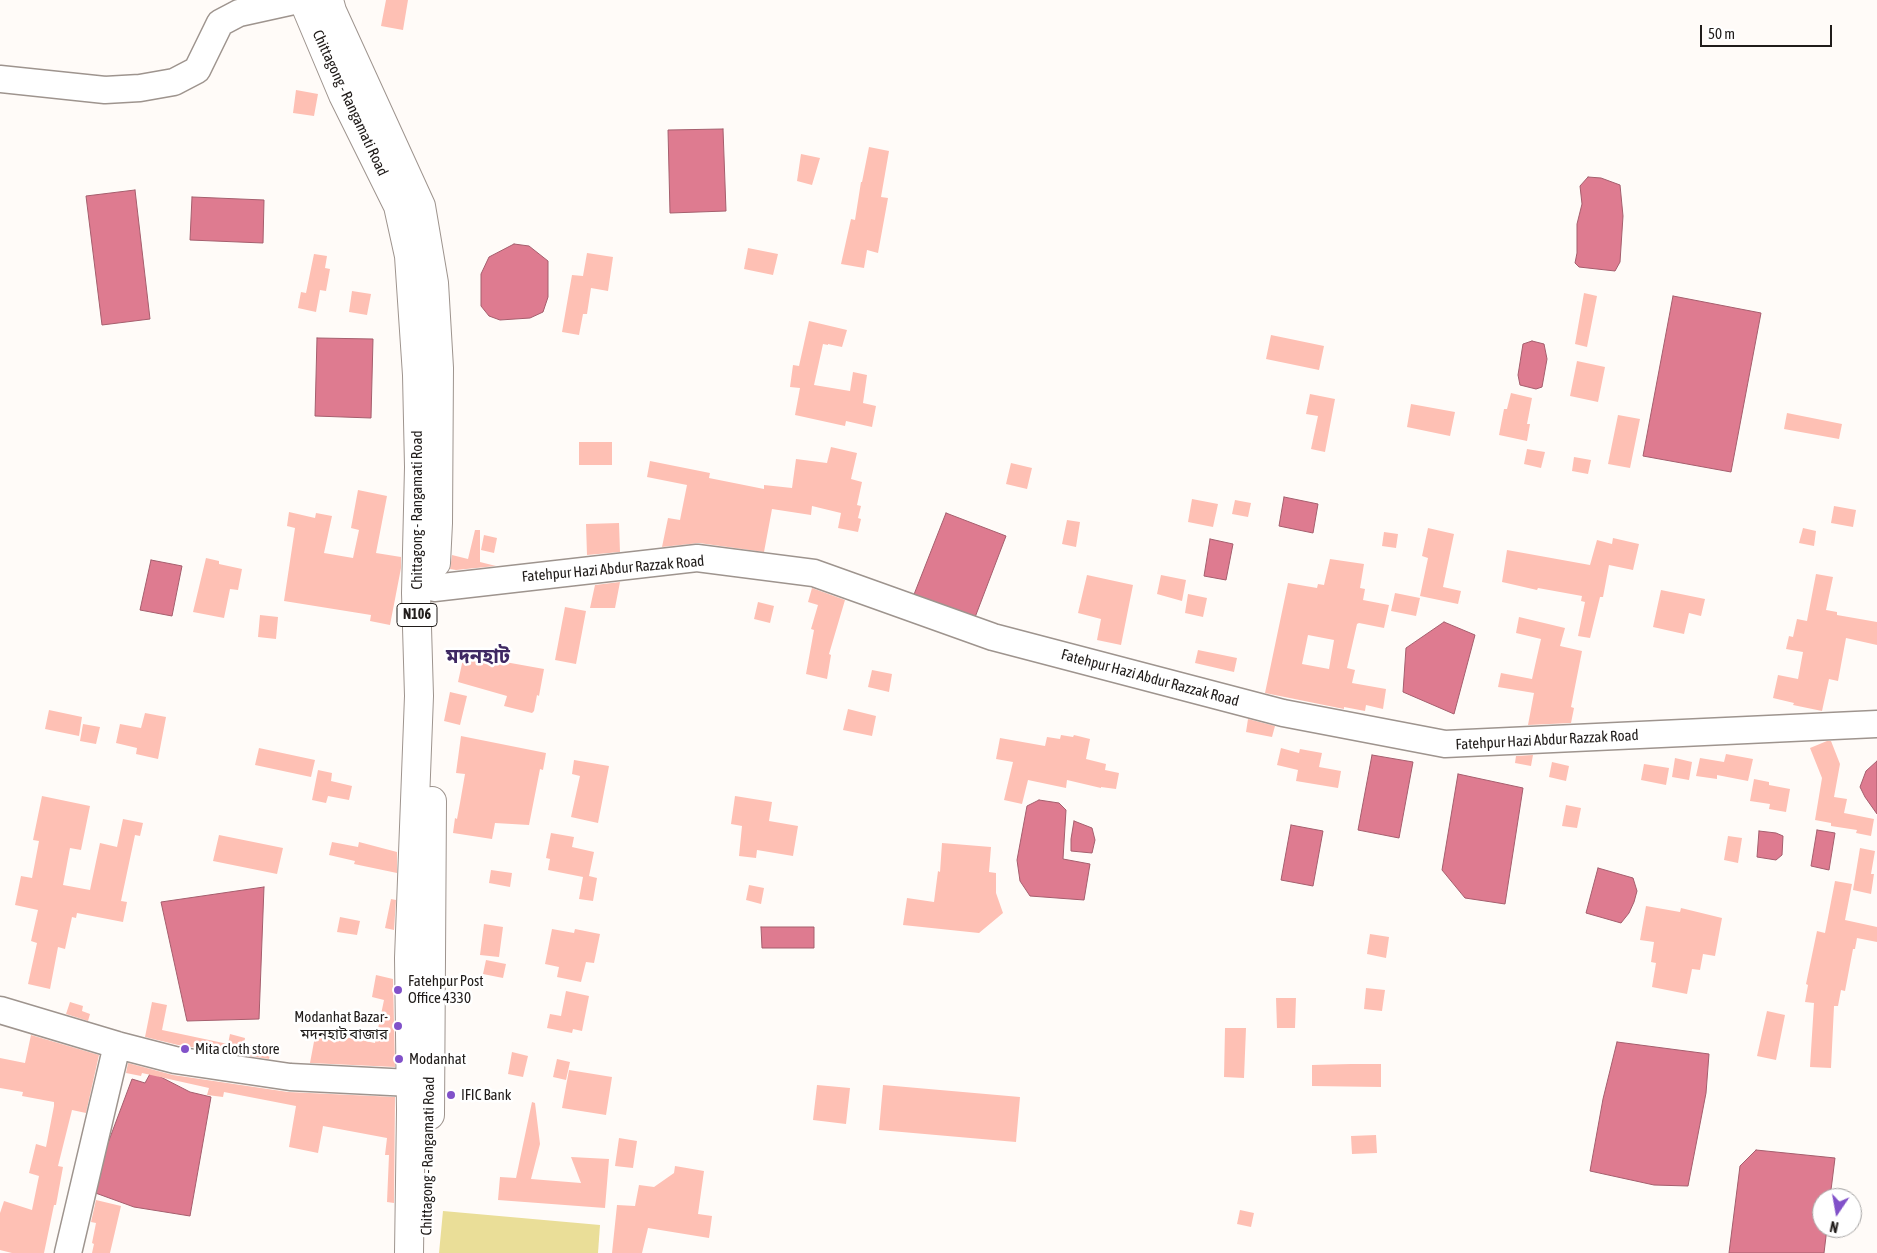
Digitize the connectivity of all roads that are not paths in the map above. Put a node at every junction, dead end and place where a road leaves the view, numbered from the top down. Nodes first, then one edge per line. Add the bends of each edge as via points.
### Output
1 (298, 0) edge
2 (303, 0) edge
3 (329, 0) edge
4 (0, 79) edge
5 (434, 588) junction
6 (1877, 724) edge
7 (0, 1010) edge
8 (117, 1045) junction
9 (411, 1083) junction
10 (68, 1253) edge
11 (408, 1253) edge
12 (426, 1253) edge

1 - 4 street via 239,13 220,24 197,70 174,82 105,90
2 - 9 highway, Chittagong - Rangamati Road / N106 via 343,95 398,206 409,256 419,467 416,592 419,696 409,958
3 - 5 highway, Chittagong - Rangamati Road / N106 via 421,206 434,283 439,368 438,523
5 - 6 street, Fatehpur Hazi Abdur Razzak Road via 697,558 814,573 1002,640 1283,713 1445,744
5 - 12 highway, Chittagong - Rangamati Road / N106
7 - 8 street
8 - 9 street via 175,1060 290,1077
8 - 10 street
9 - 11 highway, Chittagong - Rangamati Road / N106

